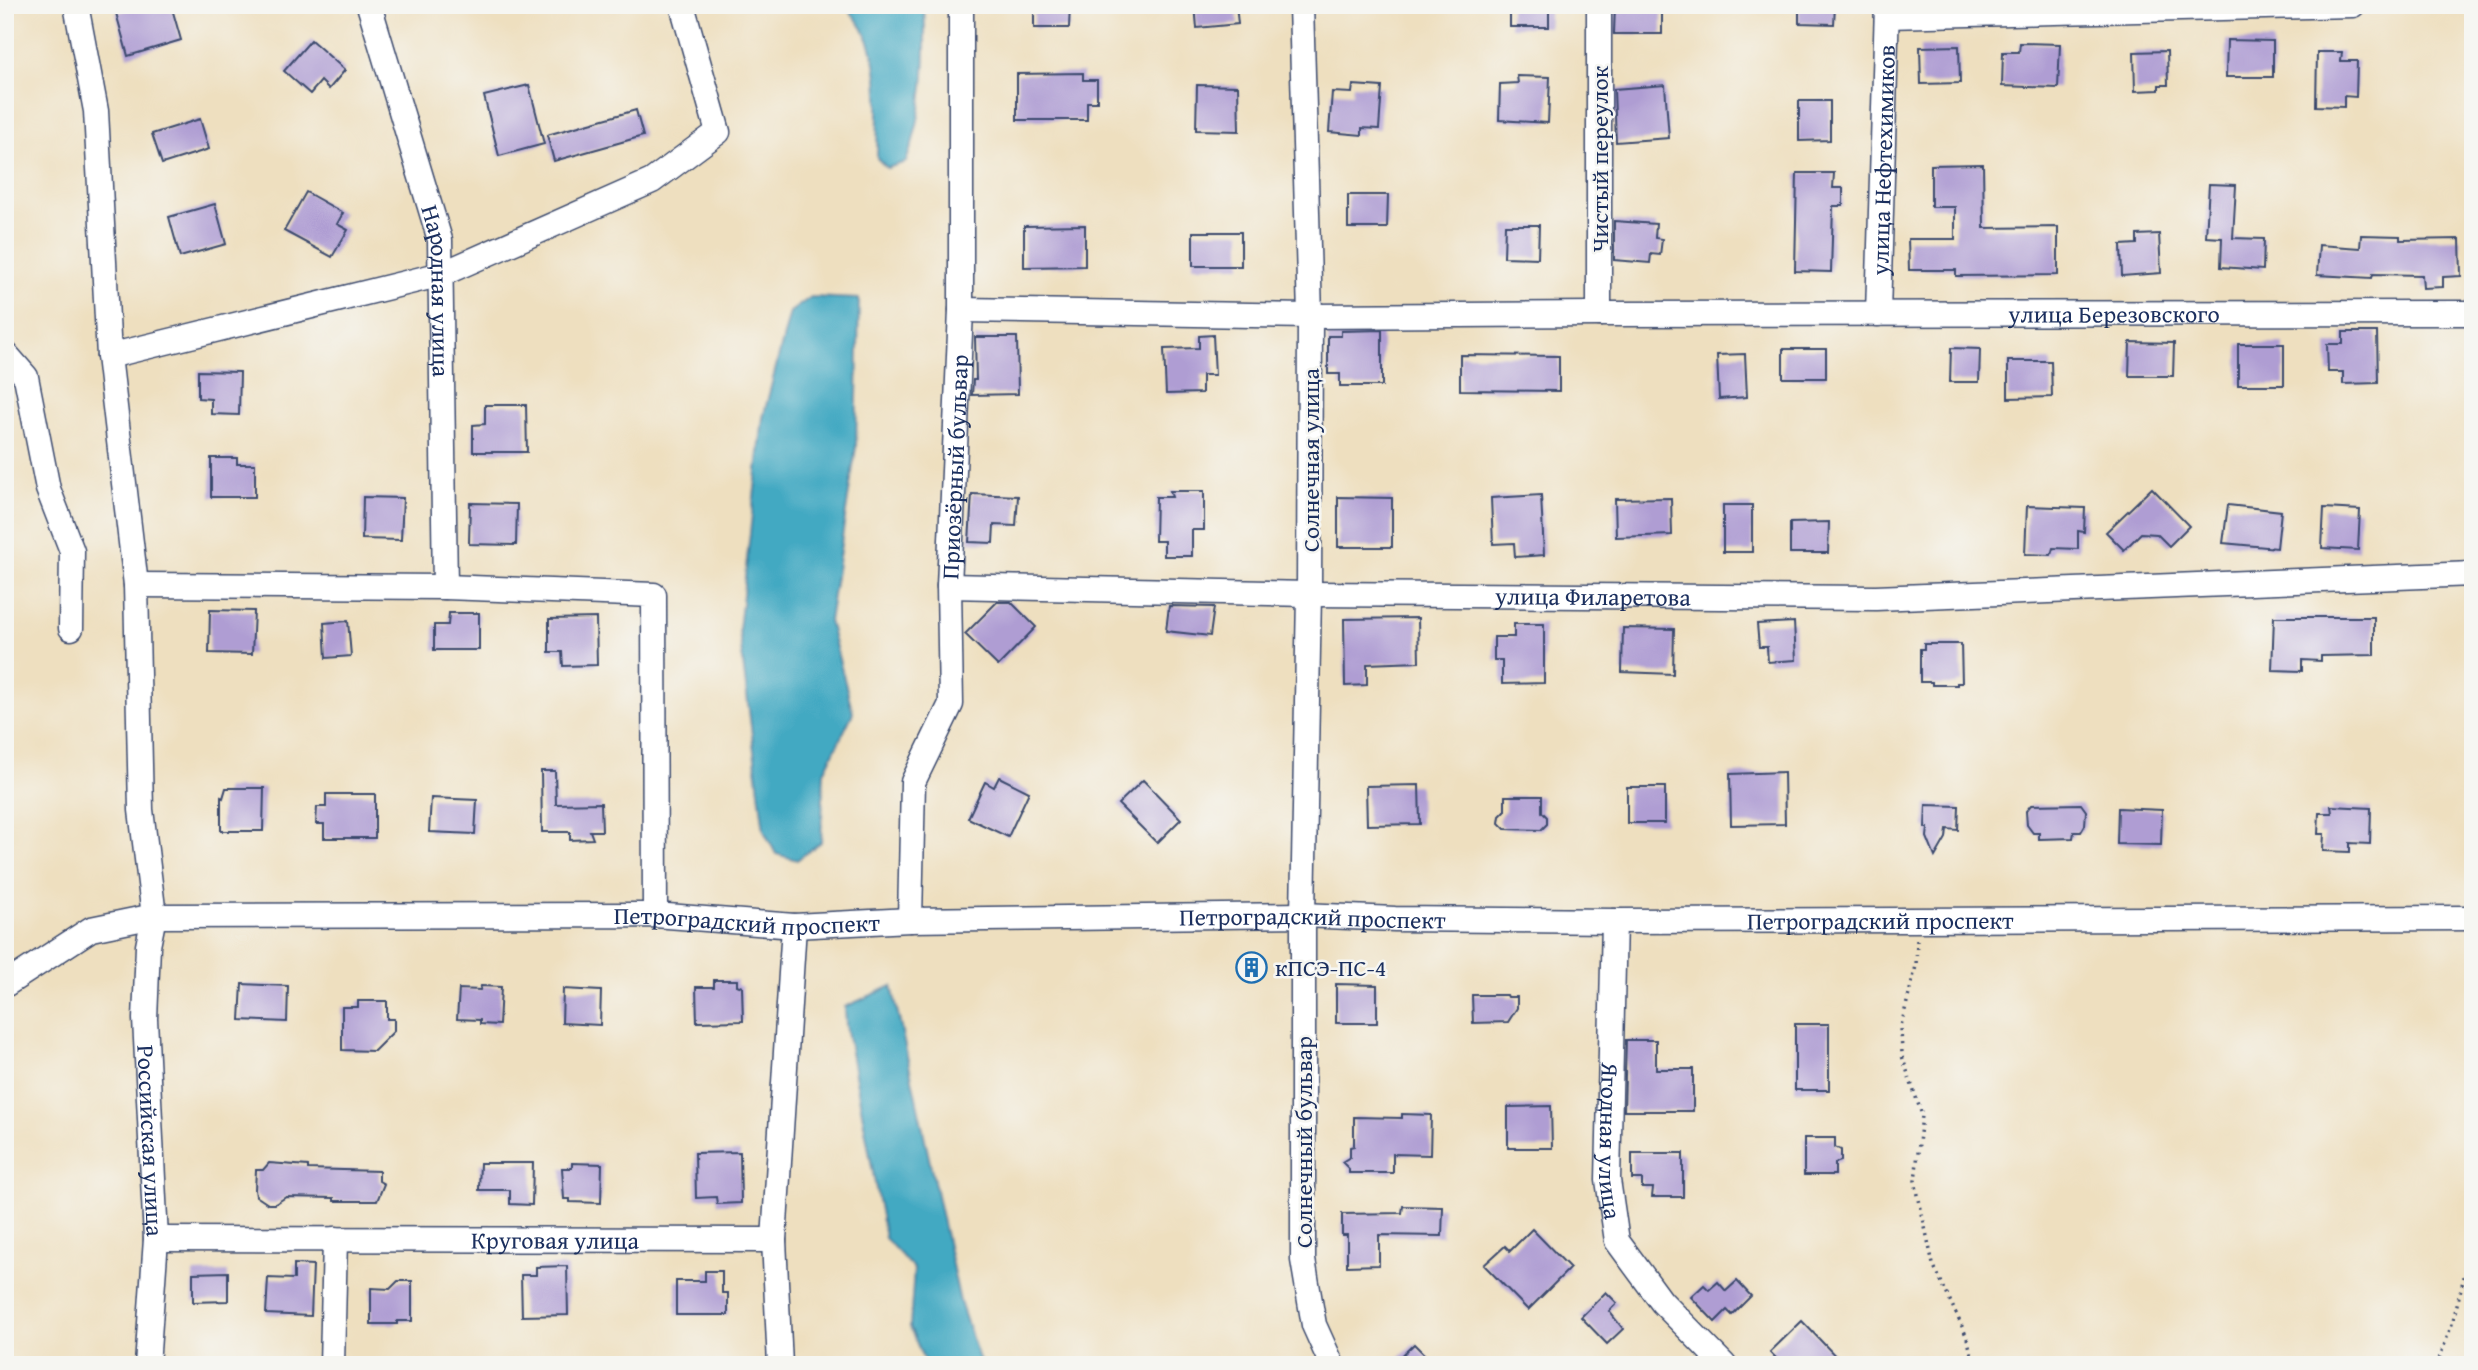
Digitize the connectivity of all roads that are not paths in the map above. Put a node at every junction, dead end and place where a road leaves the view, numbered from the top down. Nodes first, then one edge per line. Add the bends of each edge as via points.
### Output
1 (76, 5) edge
2 (369, 5) edge
3 (682, 5) edge
4 (961, 5) edge
5 (1301, 5) edge
6 (1599, 5) edge
7 (2353, 5) edge
8 (1887, 11) edge
9 (442, 274) junction
10 (961, 310) junction
11 (1599, 313) junction
12 (2473, 313) edge
13 (1878, 314) junction
14 (1310, 316) junction
15 (5, 353) edge
16 (109, 356) junction
17 (2473, 574) edge
18 (136, 585) junction
19 (949, 586) junction
20 (445, 587) junction
21 (1309, 594) junction
22 (71, 628) dead end
23 (655, 915) junction
24 (1303, 915) junction
25 (154, 916) junction
26 (2473, 918) edge
27 (910, 920) junction
28 (1614, 921) junction
29 (794, 926) junction
30 (5, 985) edge
31 (156, 1239) junction
32 (335, 1239) junction
33 (774, 1240) junction
34 (147, 1365) edge
35 (331, 1365) edge
36 (780, 1365) edge
37 (1332, 1365) edge
38 (1724, 1365) edge

1 - 16 street, Российская улица via 96,111
2 - 9 street, Народная улица via 440,240
3 - 9 street via 718,132 652,181
4 - 10 street, Приозёрный бульвар
5 - 14 street, Солнечная улица
6 - 11 street, Чистый переулок
7 - 8 street
8 - 13 street, улица Нефтехимиков
9 - 16 street
9 - 20 street, Народная улица
10 - 14 street, улица Березовского
10 - 19 street, Приозёрный бульвар
11 - 13 street, улица Березовского
11 - 14 street, улица Березовского
12 - 13 street, улица Березовского
14 - 21 street, Солнечная улица
15 - 22 street via 26,377 48,489 72,551
16 - 18 street, Российская улица
17 - 21 street, улица Филаретова via 1876,598
18 - 20 street
18 - 25 street, Российская улица via 141,810
19 - 21 street, улица Филаретова
19 - 27 street, Приозёрный бульвар via 951,704 913,782
20 - 23 street via 654,595
21 - 24 street, Солнечная улица
23 - 25 street, Петроградский проспект
23 - 29 street, Петроградский проспект
24 - 27 street, Петроградский проспект
24 - 28 street, Петроградский проспект
24 - 37 street, Солнечный бульвар via 1303,1260 1314,1325
25 - 30 street, Петроградский проспект via 91,929
25 - 31 street, Российская улица via 145,1019
26 - 28 street, Петроградский проспект
27 - 29 street, Петроградский проспект
28 - 38 street, Ягодная улица via 1608,1180 1617,1241 1662,1302
29 - 33 street
31 - 32 street, Круговая улица
31 - 34 street, Российская улица
32 - 33 street, Круговая улица
32 - 35 street
33 - 36 street

